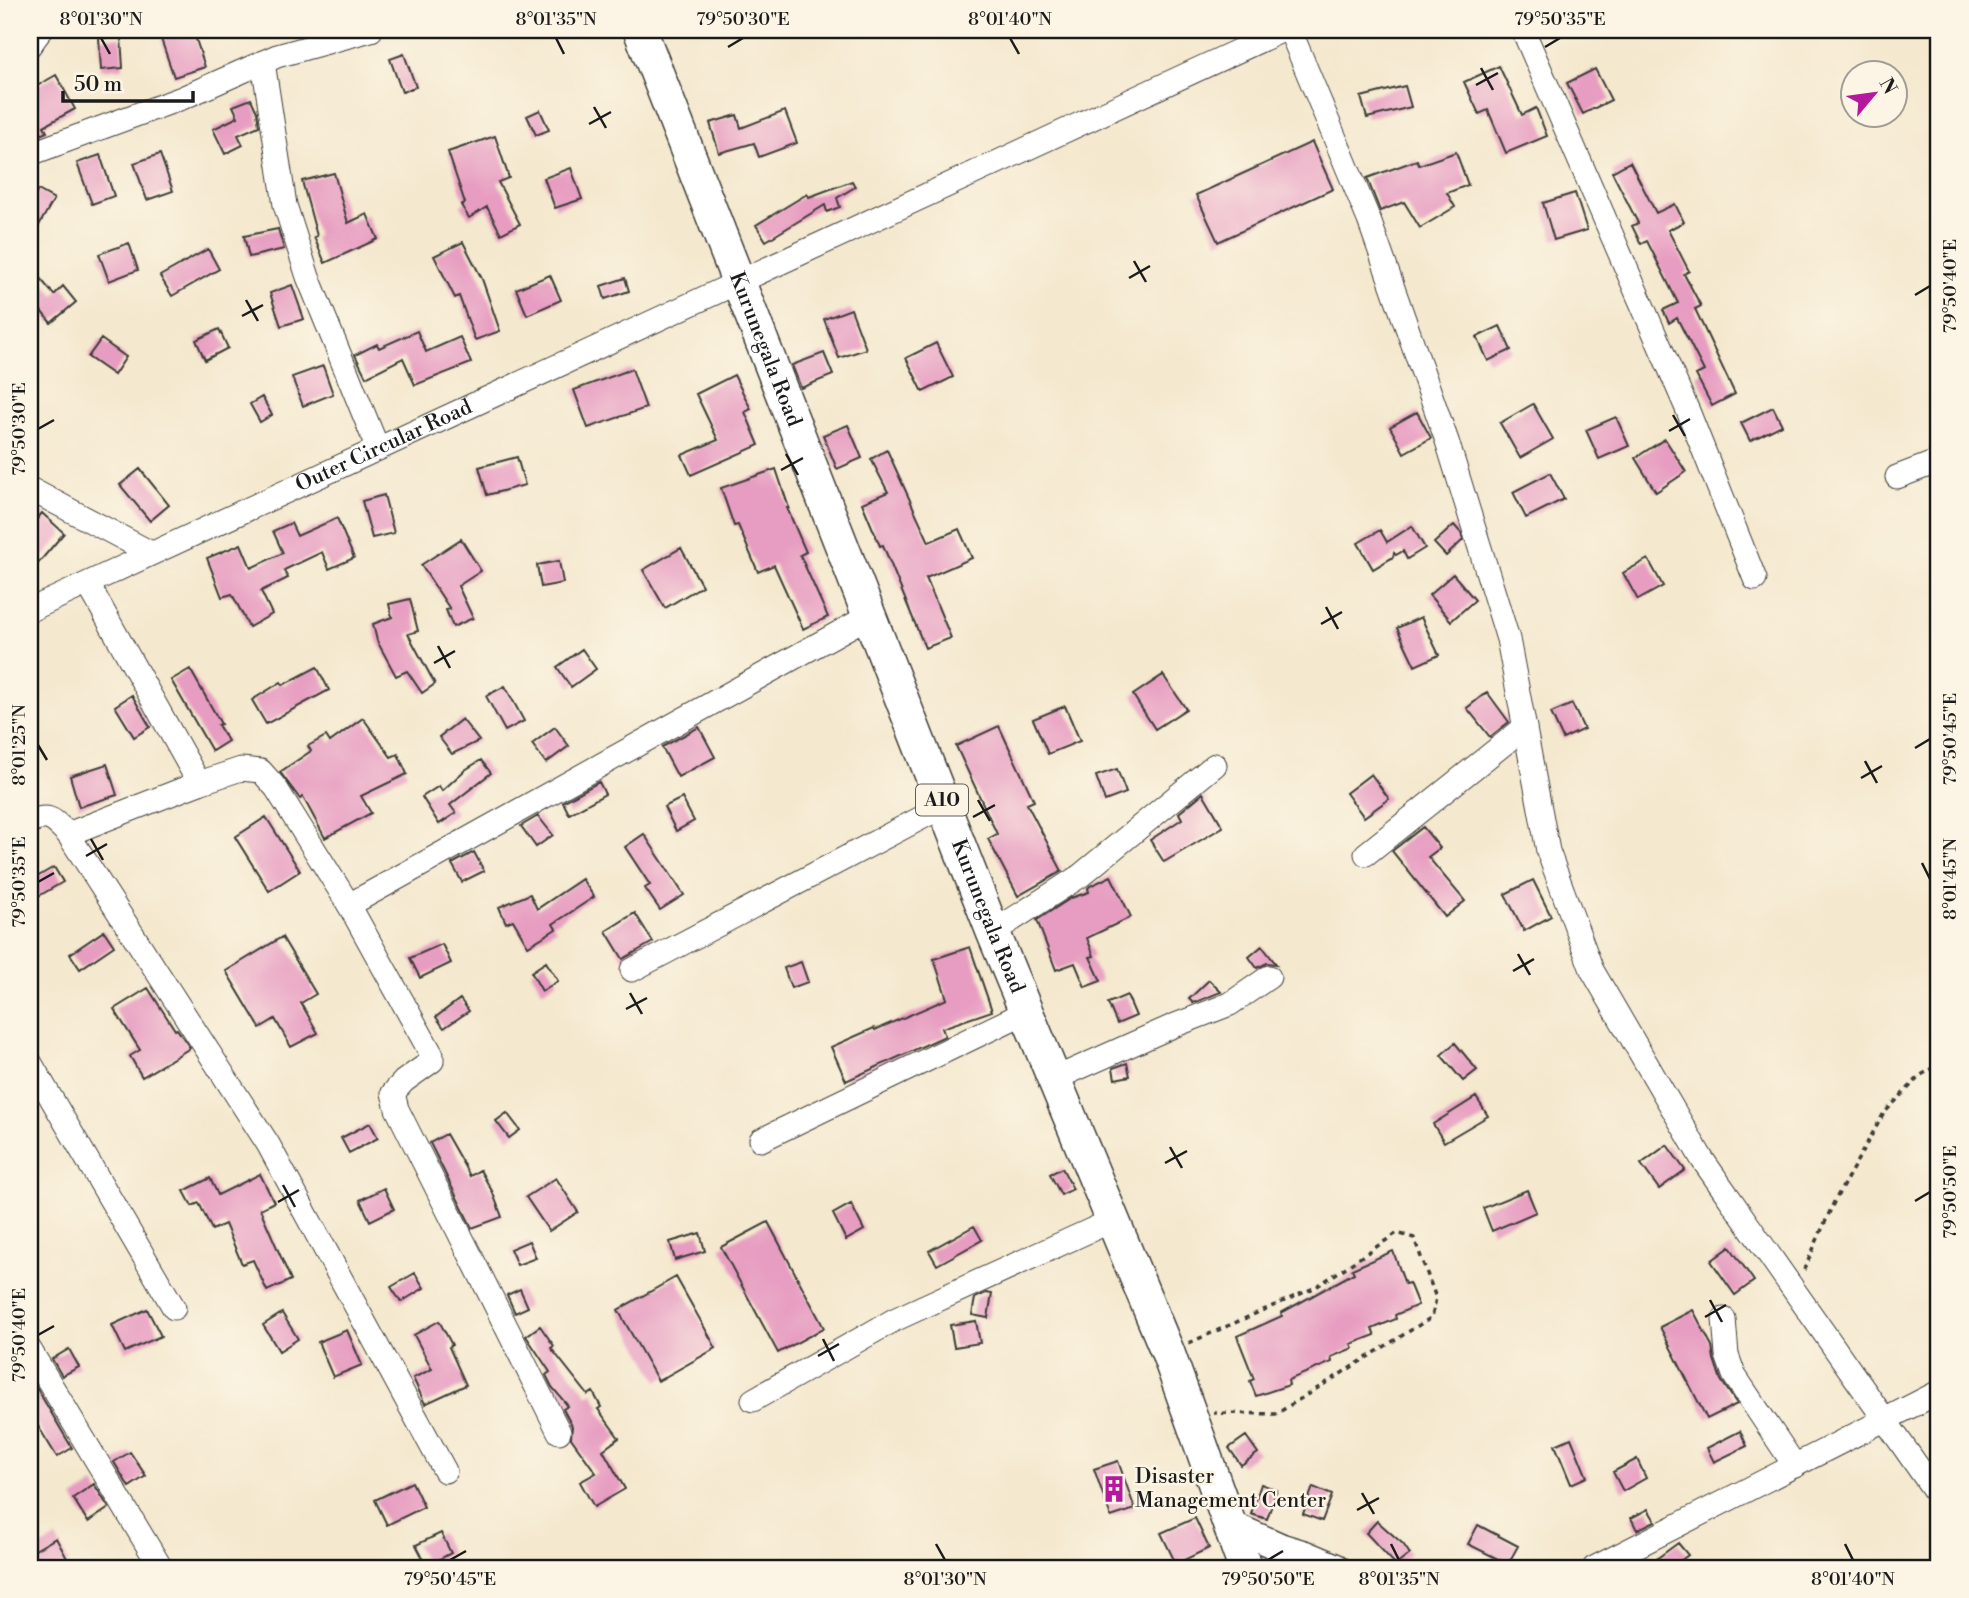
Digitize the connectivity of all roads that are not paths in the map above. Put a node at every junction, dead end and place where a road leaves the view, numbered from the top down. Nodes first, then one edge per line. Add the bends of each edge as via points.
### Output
1 (41, 30) edge
2 (371, 30) edge
3 (640, 30) edge
4 (1283, 30) edge
5 (1290, 30) edge
6 (1522, 30) edge
7 (30, 45) edge
8 (263, 62) junction
9 (30, 154) edge
10 (739, 283) junction
11 (378, 449) junction
12 (1939, 461) edge
13 (1897, 477) dead end
14 (30, 489) edge
15 (150, 553) junction
16 (1755, 579) dead end
17 (88, 583) junction
18 (30, 610) edge
19 (869, 616) junction
20 (1525, 727) junction
21 (1215, 765) dead end
22 (199, 783) junction
23 (944, 806) junction
24 (30, 822) edge
25 (68, 834) junction
26 (1366, 854) dead end
27 (349, 905) junction
28 (993, 932) junction
29 (632, 970) dead end
30 (1269, 977) dead end
31 (1026, 1012) junction
32 (30, 1062) edge
33 (1054, 1079) junction
34 (761, 1140) dead end
35 (1113, 1220) junction
36 (174, 1308) dead end
37 (1724, 1319) dead end
38 (30, 1350) edge
39 (1939, 1392) edge
40 (753, 1400) dead end
41 (1885, 1420) junction
42 (559, 1432) dead end
43 (1795, 1466) junction
44 (444, 1471) dead end
45 (1939, 1497) edge
46 (1230, 1525) junction
47 (161, 1568) edge
48 (1245, 1568) edge
49 (1336, 1568) edge
50 (1594, 1568) edge

1 - 7 street
2 - 8 street
3 - 10 highway, Kurunegala Road / A10
4 - 10 street, Outer Circular Road
5 - 20 street via 1369,220 1447,440 1508,639
6 - 16 street via 1688,411
8 - 9 street via 182,98
8 - 11 street via 285,205 308,277
10 - 11 street, Outer Circular Road
10 - 19 highway, Kurunegala Road / A10
11 - 15 street, Outer Circular Road
12 - 13 street
14 - 15 street
15 - 17 street, Outer Circular Road
17 - 18 street, Outer Circular Road
17 - 22 street
19 - 23 highway, Kurunegala Road / A10
19 - 27 street
20 - 26 street
20 - 41 street via 1548,851 1592,970 1702,1159
21 - 28 street via 1080,876
22 - 25 street
22 - 27 street via 241,769 261,771
23 - 28 highway, Kurunegala Road / A10
23 - 29 street
24 - 25 street via 51,819
25 - 44 street via 268,1144
27 - 42 street via 432,1055 432,1061 393,1093 397,1109
28 - 31 highway, Kurunegala Road / A10
30 - 33 street via 1230,1003
31 - 33 highway, Kurunegala Road / A10
31 - 34 street
32 - 36 street
33 - 35 highway, Kurunegala Road / A10
35 - 40 street via 894,1320
35 - 46 highway, Kurunegala Road / A10 via 1191,1412
37 - 43 street via 1734,1375
38 - 47 street
39 - 41 street
41 - 43 street
41 - 45 street
43 - 50 street
46 - 48 highway, Kurunegala Road / A10
46 - 49 main road

